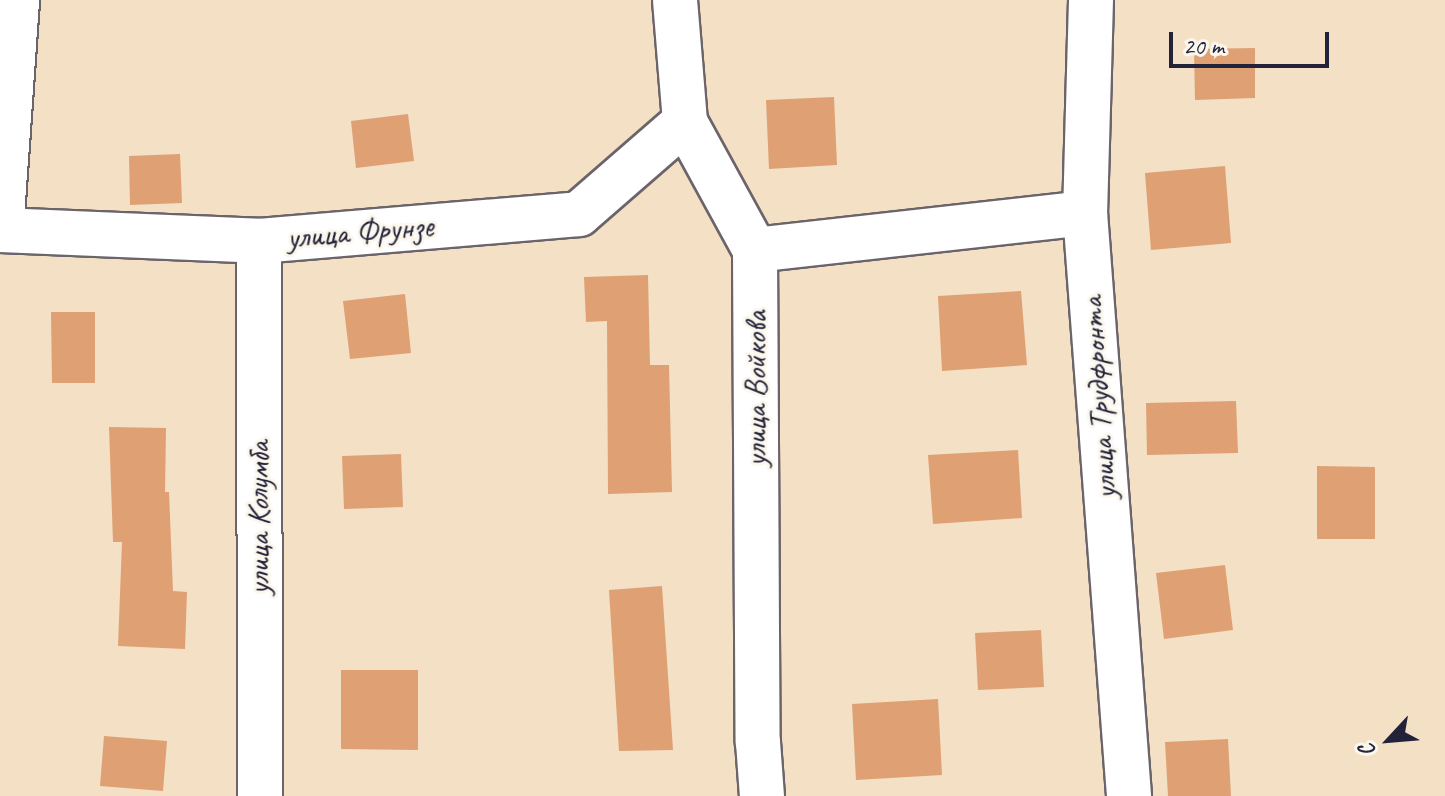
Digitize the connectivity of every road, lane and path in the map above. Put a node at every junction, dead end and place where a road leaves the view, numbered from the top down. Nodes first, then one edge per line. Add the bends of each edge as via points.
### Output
1 (17, 0) edge
2 (675, 0) edge
3 (1091, 0) edge
4 (685, 122) junction
5 (1085, 213) junction
6 (1, 230) edge
7 (259, 241) junction
8 (755, 250) junction
9 (260, 796) edge
10 (762, 796) edge
11 (1129, 796) edge

1 - 6 street
2 - 4 street, улица Войкова
3 - 5 street, улица Трудфронта
4 - 7 street, улица Фрунзе via 579,214
4 - 8 street, улица Войкова
5 - 8 street
5 - 11 street, улица Трудфронта
6 - 7 street, улица Фрунзе
7 - 9 street, улица Колумба
8 - 10 street, улица Войкова

